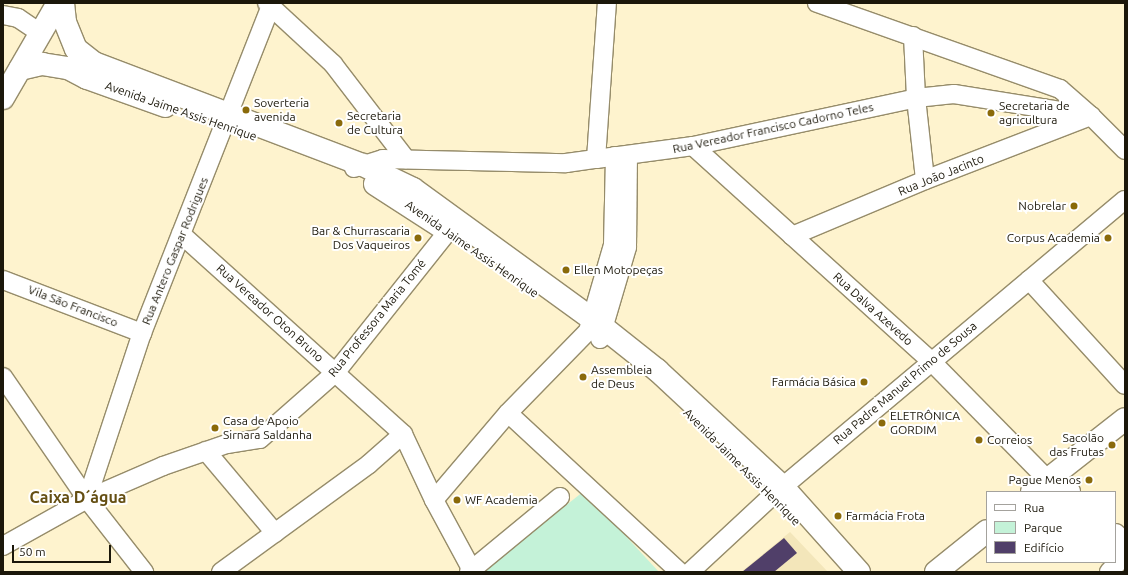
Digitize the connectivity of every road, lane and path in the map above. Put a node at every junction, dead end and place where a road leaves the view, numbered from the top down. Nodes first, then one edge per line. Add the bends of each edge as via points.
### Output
1 (58, 3) edge
2 (63, 3) edge
3 (607, 3) edge
4 (817, 3) edge
5 (269, 4) edge
6 (3, 15) edge
7 (40, 33) junction
8 (913, 36) junction
9 (72, 58) junction
10 (20, 69) junction
11 (3, 98) edge
12 (916, 98) junction
13 (1091, 116) junction
14 (226, 120) junction
15 (693, 146) junction
16 (1125, 150) edge
17 (622, 156) junction
18 (406, 159) junction
19 (596, 159) junction
20 (356, 167) junction
21 (925, 180) junction
22 (1125, 200) edge
23 (448, 231) junction
24 (181, 234) junction
25 (792, 236) junction
26 (3, 280) edge
27 (1029, 280) junction
28 (596, 329) junction
29 (142, 333) junction
30 (931, 361) junction
31 (336, 372) junction
32 (3, 377) edge
33 (1125, 386) edge
34 (508, 413) junction
35 (1125, 419) edge
36 (403, 434) junction
37 (206, 451) junction
38 (1052, 489) edge
39 (778, 491) junction
40 (560, 497) dead end
41 (87, 499) junction
42 (434, 500) junction
43 (986, 532) edge
44 (275, 533) junction
45 (1116, 536) edge
46 (1125, 545) edge
47 (3, 546) edge
48 (986, 546) edge
49 (1125, 556) edge
50 (471, 571) edge
51 (144, 572) edge
52 (221, 572) edge
53 (680, 572) edge
54 (690, 572) edge
55 (843, 572) edge
56 (859, 572) edge
57 (936, 572) edge
58 (956, 572) edge
59 (1109, 572) edge

1 - 7 main road
2 - 9 main road
3 - 19 street
4 - 8 street
5 - 14 street, Rua Antero Gaspar Rodrigues
5 - 18 street via 332,64
6 - 7 street via 18,18
7 - 9 main road via 48,50
7 - 10 main road
8 - 12 street
8 - 13 street via 1060,89
9 - 10 main road, Avenida Jaime Assis Henrique
9 - 14 main road, Avenida Jaime Assis Henrique via 87,78
10 - 11 main road
12 - 13 street, Rua Vereador Francisco Cadorno Teles via 954,94
12 - 15 street, Rua Vereador Francisco Cadorno Teles
12 - 21 street
13 - 16 street
13 - 21 street, Rua João Jacinto
14 - 20 main road, Avenida Jaime Assis Henrique
14 - 24 street, Rua Antero Gaspar Rodrigues
15 - 17 street, Rua Vereador Francisco Cadorno Teles
15 - 25 street, Rua Dalva Azevedo
17 - 19 street, Rua Vereador Francisco Cadorno Teles
17 - 28 street via 627,247
18 - 19 street, Rua Vereador Francisco Cadorno Teles via 566,162
18 - 20 street, Rua Vereador Francisco Cadorno Teles via 383,159
20 - 23 main road, Avenida Jaime Assis Henrique via 364,177
20 - 28 main road via 413,189
21 - 25 street, Rua João Jacinto
22 - 27 street, Rua Padre Manuel Primo de Sousa
23 - 28 main road, Avenida Jaime Assis Henrique
23 - 31 street, Rua Professora Maria Tomé
24 - 29 street, Rua Antero Gaspar Rodrigues
24 - 31 street, Rua Vereador Oton Bruno
25 - 30 street, Rua Dalva Azevedo
26 - 29 street, Vila São Francisco
27 - 30 street, Rua Padre Manuel Primo de Sousa
27 - 33 street
28 - 34 street
28 - 39 main road, Avenida Jaime Assis Henrique
29 - 41 street, Rua Antero Gaspar Rodrigues
30 - 38 street, Rua Dalva Azevedo
30 - 39 street, Rua Padre Manuel Primo de Sousa
31 - 36 street, Rua Vereador Oton Bruno
31 - 37 street, Rua Professora Maria Tomé via 260,439 228,444
32 - 41 street
34 - 42 street
34 - 53 street
35 - 38 main road
36 - 42 street, Rua Vereador Oton Bruno
36 - 44 street via 369,464
37 - 41 street, Rua Professora Maria Tomé via 163,466
37 - 44 street
39 - 54 street, Rua Padre Manuel Primo de Sousa
39 - 55 main road, Avenida Jaime Assis Henrique
39 - 56 main road
40 - 50 street
41 - 47 street, Rua Professora Maria Tomé
41 - 51 street
42 - 50 street, Rua Vereador Oton Bruno
43 - 57 main road
44 - 52 street
45 - 46 main road
48 - 58 main road
49 - 59 street

